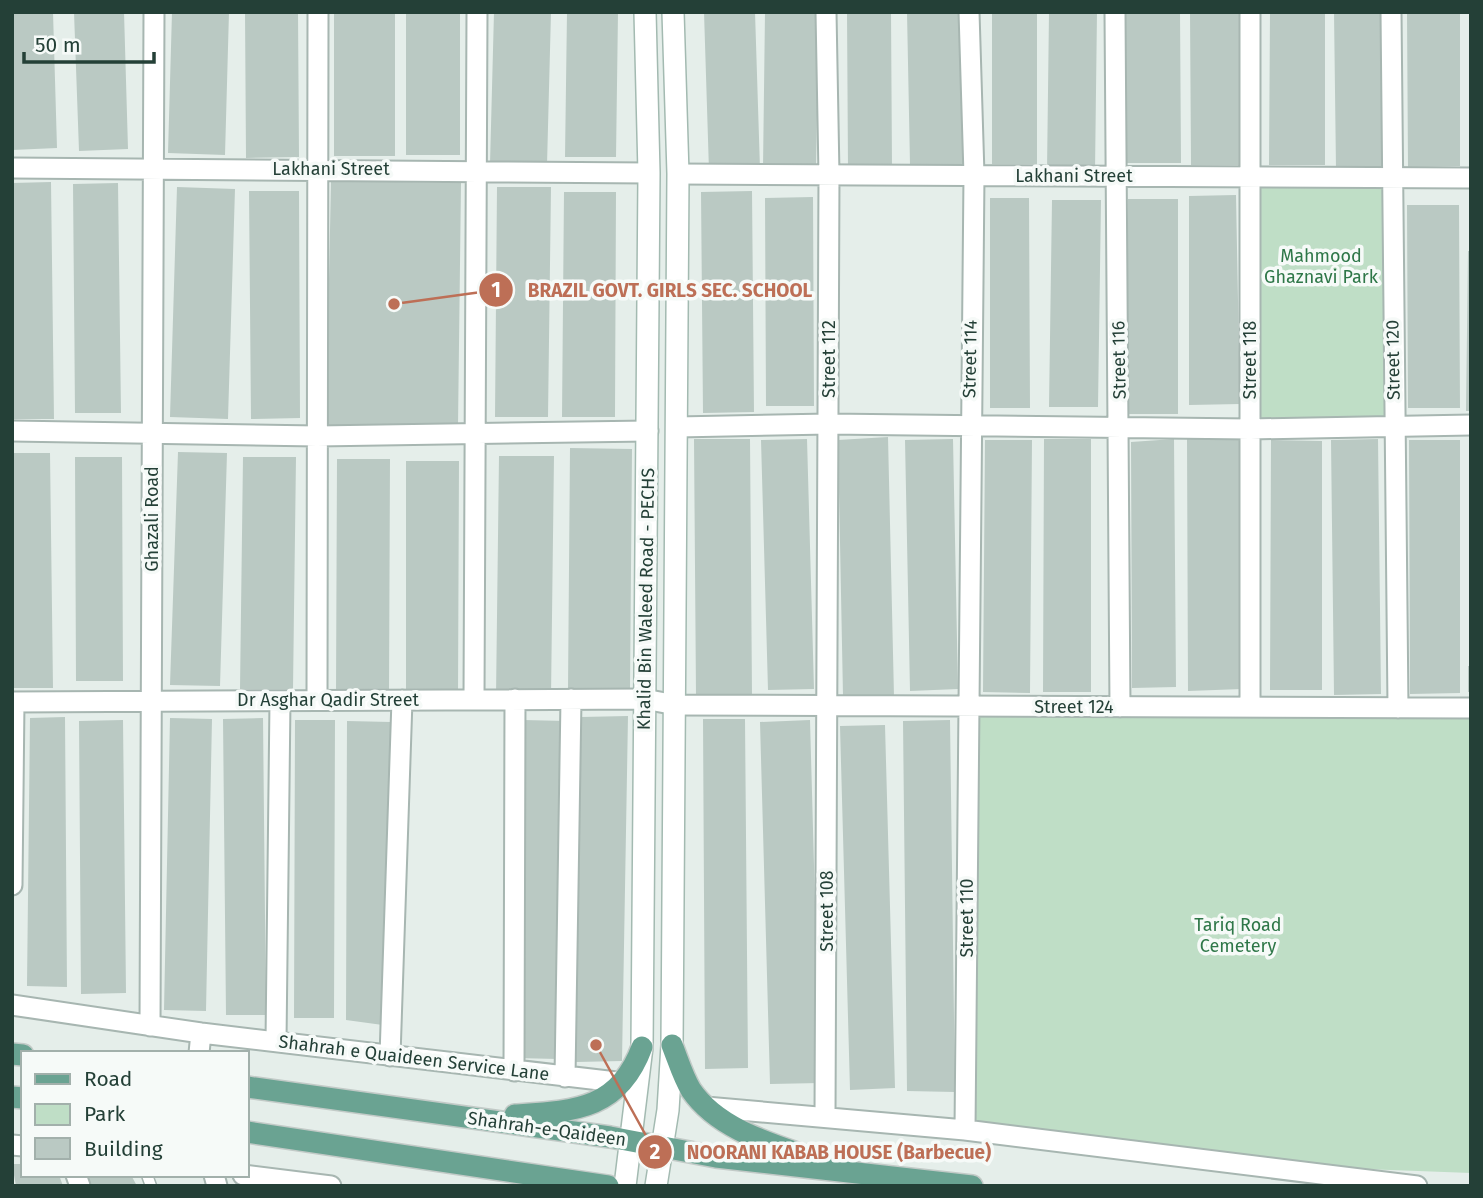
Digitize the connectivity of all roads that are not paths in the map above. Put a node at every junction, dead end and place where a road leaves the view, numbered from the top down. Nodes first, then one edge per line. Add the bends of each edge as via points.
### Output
1 (154, 12) edge
2 (318, 12) edge
3 (477, 12) edge
4 (645, 12) edge
5 (673, 12) edge
6 (826, 12) edge
7 (969, 12) edge
8 (1115, 12) edge
9 (1250, 12) edge
10 (1391, 12) edge
11 (12, 168) edge
12 (154, 168) junction
13 (318, 169) junction
14 (476, 169) junction
15 (649, 173) junction
16 (678, 174) junction
17 (829, 175) junction
18 (974, 175) junction
19 (1117, 176) junction
20 (1249, 177) junction
21 (1391, 178) junction
22 (1471, 178) edge
23 (829, 424) junction
24 (969, 425) junction
25 (1471, 425) edge
26 (1394, 426) junction
27 (677, 427) junction
28 (1120, 427) junction
29 (1250, 429) junction
30 (12, 431) edge
31 (153, 431) junction
32 (648, 431) junction
33 (317, 436) junction
34 (475, 436) junction
35 (474, 699) junction
36 (515, 699) junction
37 (571, 699) junction
38 (645, 699) junction
39 (317, 700) junction
40 (402, 700) junction
41 (152, 701) junction
42 (280, 701) junction
43 (13, 702) edge
44 (677, 705) junction
45 (828, 706) junction
46 (969, 706) junction
47 (1120, 707) junction
48 (1250, 707) junction
49 (1398, 708) junction
50 (1471, 708) edge
51 (12, 885) edge
52 (12, 1005) edge
53 (150, 1026) junction
54 (276, 1041) junction
55 (200, 1043) edge
56 (672, 1045) junction
57 (642, 1047) junction
58 (390, 1056) junction
59 (514, 1071) junction
60 (565, 1077) junction
61 (625, 1083) junction
62 (248, 1087) edge
63 (706, 1107) junction
64 (405, 1109) junction
65 (825, 1115) junction
66 (965, 1130) junction
67 (248, 1132) edge
68 (631, 1140) junction
69 (663, 1146) junction
70 (845, 1169) junction
71 (248, 1176) edge
72 (278, 1183) edge
73 (331, 1186) edge
74 (608, 1186) edge
75 (625, 1186) edge
76 (656, 1186) edge
77 (972, 1186) edge
78 (1417, 1186) edge

1 - 12 street, Ghazali Road
2 - 13 street
3 - 14 street
4 - 15 main road, Khalid Bin Waleed Road - PECHS
5 - 16 main road, Khalid Bin Waleed Road - PECHS
6 - 17 street, Street 112
7 - 18 street, Street 114
8 - 19 street, Street 116
9 - 20 street, Street 118
10 - 21 street, Street 120
11 - 12 street, Lakhani Street
12 - 13 street, Lakhani Street
12 - 31 street, Ghazali Road
13 - 14 street, Lakhani Street
13 - 33 street
14 - 15 street, Lakhani Street
14 - 34 street
15 - 32 main road, Khalid Bin Waleed Road - PECHS
16 - 17 street, Lakhani Street
16 - 27 main road, Khalid Bin Waleed Road - PECHS
17 - 18 street, Lakhani Street
17 - 23 street, Street 112
18 - 19 street, Lakhani Street
18 - 24 street, Street 114
19 - 20 street, Lakhani Street
19 - 28 street, Street 116
20 - 21 street, Lakhani Street
20 - 29 street, Street 118
21 - 22 street, Lakhani Street
21 - 26 street, Street 120
23 - 24 street
23 - 27 street
23 - 45 street, Street 112
24 - 28 street
24 - 46 street, Street 114
25 - 26 street
26 - 29 street
26 - 49 street, Street 120
27 - 44 main road, Khalid Bin Waleed Road - PECHS
28 - 29 street
28 - 47 street, Street 116
29 - 48 street, Street 118
30 - 31 street
31 - 33 street
31 - 41 street, Ghazali Road
32 - 34 street
32 - 38 main road, Khalid Bin Waleed Road - PECHS
33 - 34 street
33 - 39 street
34 - 35 street
35 - 36 street, Dr Asghar Qadir Street
35 - 40 street, Dr Asghar Qadir Street
36 - 37 street, Dr Asghar Qadir Street
36 - 59 street
37 - 38 street, Dr Asghar Qadir Street
37 - 60 street
38 - 44 street, Dr Asghar Qadir Street
38 - 57 main road, Khalid Bin Waleed Road - PECHS
39 - 40 street, Dr Asghar Qadir Street
39 - 42 street, Dr Asghar Qadir Street
40 - 58 street
41 - 42 street, Dr Asghar Qadir Street
41 - 43 street, Dr Asghar Qadir Street
41 - 53 street, Ghazali Road
42 - 54 street
43 - 51 street
44 - 45 street, Street 124
44 - 56 main road, Khalid Bin Waleed Road - PECHS
45 - 46 street, Street 124
45 - 65 street, Street 108
46 - 47 street, Street 124
46 - 66 street, Street 110
47 - 48 street, Street 124
48 - 49 street, Street 124
49 - 50 street, Street 124
52 - 53 street, Shahrah e Quaideen Service Lane
53 - 55 street, Shahrah e Quaideen Service Lane
54 - 55 street, Shahrah e Quaideen Service Lane
54 - 58 street, Shahrah e Quaideen Service Lane
56 - 63 main road via 692,1091
56 - 69 main road, Khalid Bin Waleed Road - PECHS
57 - 61 main road
57 - 68 main road, Khalid Bin Waleed Road - PECHS
58 - 59 street, Shahrah e Quaideen Service Lane
59 - 60 street, Shahrah e Quaideen Service Lane
60 - 61 street, Shahrah e Quaideen Service Lane
61 - 64 main road via 611,1094 566,1111 501,1116
62 - 64 main road, Shahrah-e-Qaideen
63 - 65 street
63 - 70 main road via 746,1133
64 - 68 main road, Shahrah-e-Qaideen
65 - 66 street
66 - 78 street
67 - 74 main road
68 - 69 main road, Shahrah-e-Qaideen
68 - 75 main road, Khalid Bin Waleed Road - PECHS
69 - 70 main road, Shahrah-e-Qaideen via 716,1157
69 - 76 main road, Khalid Bin Waleed Road - PECHS
70 - 77 main road, Shahrah-e-Qaideen
71 - 72 street
72 - 73 street

